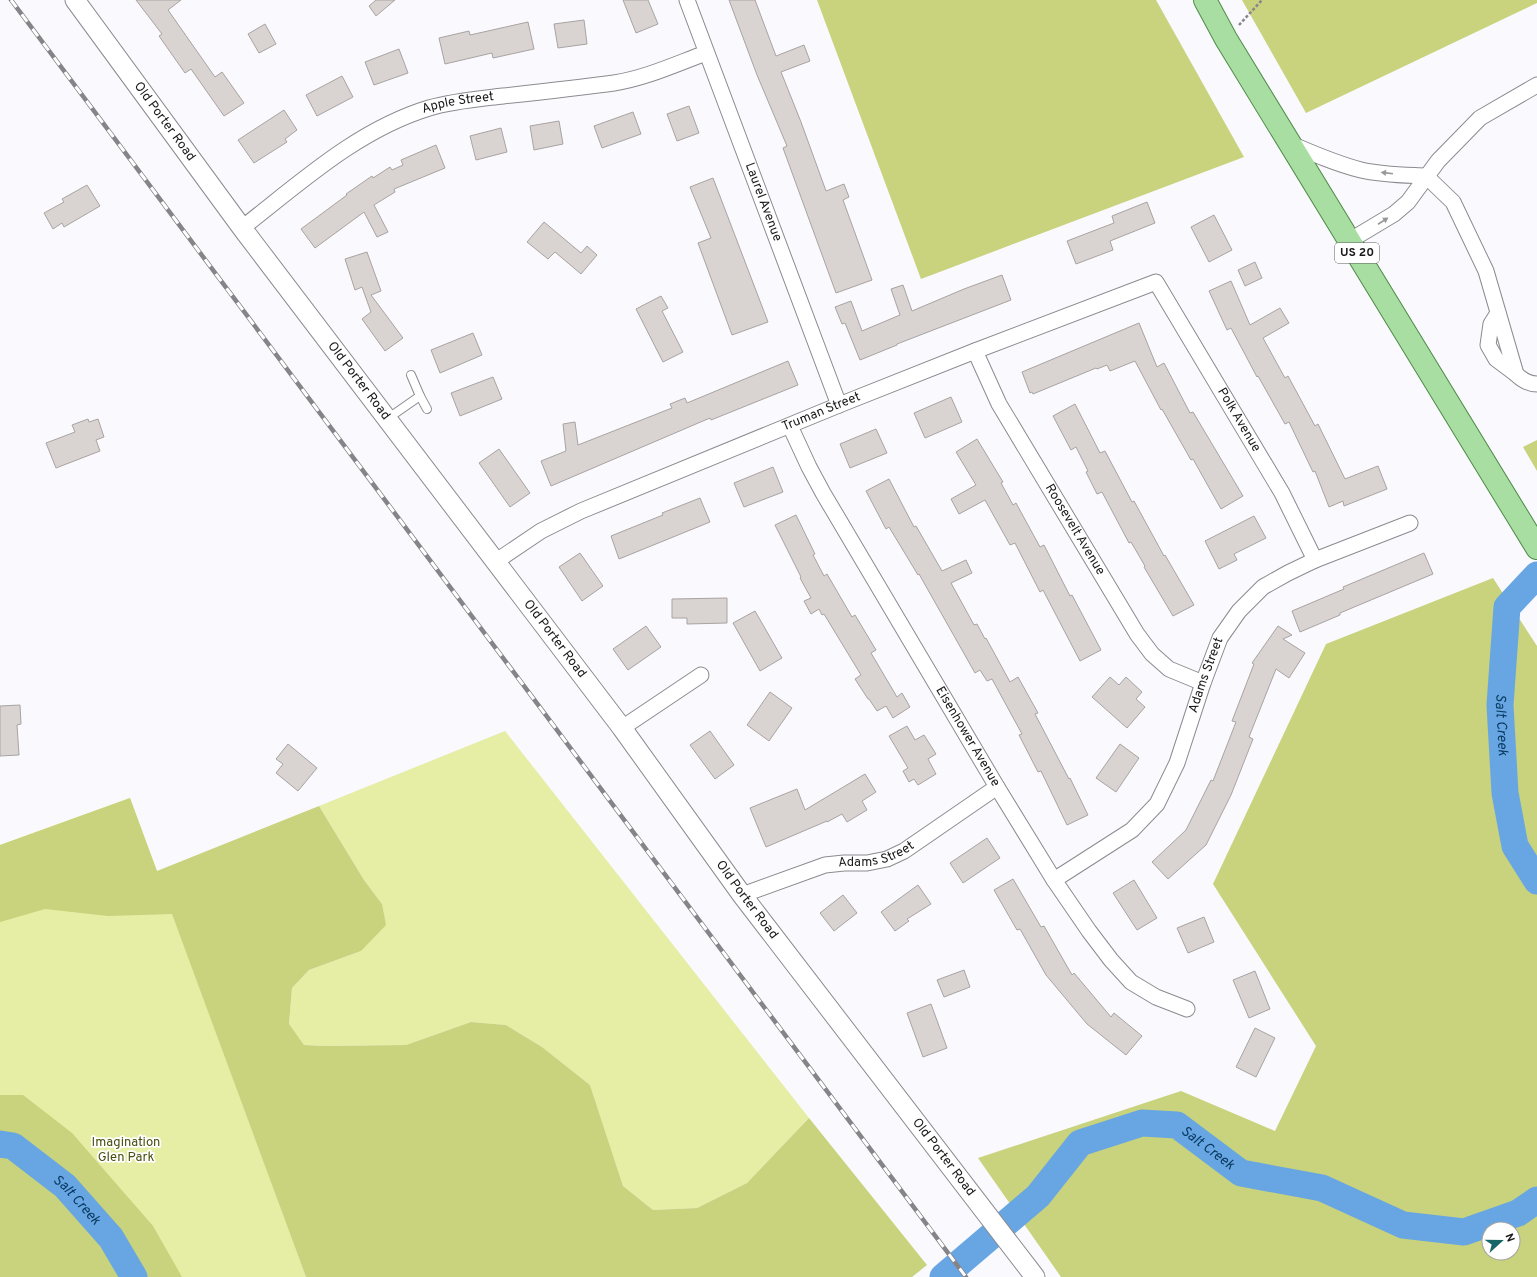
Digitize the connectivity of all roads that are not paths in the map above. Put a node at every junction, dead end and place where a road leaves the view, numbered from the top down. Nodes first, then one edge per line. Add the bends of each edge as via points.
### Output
1 (75, 0) edge
2 (687, 0) edge
3 (1205, 0) edge
4 (706, 53) junction
5 (1537, 85) edge
6 (1291, 144) junction
7 (1426, 176) junction
8 (242, 228) junction
9 (1349, 241) junction
10 (1156, 282) joint
11 (975, 351) junction
12 (411, 376) dead end
13 (1537, 384) edge
14 (420, 396) junction
15 (839, 405) junction
16 (427, 409) dead end
17 (387, 419) junction
18 (790, 426) junction
19 (1410, 523) dead end
20 (1537, 548) edge
21 (1315, 560) junction
22 (495, 562) junction
23 (701, 675) dead end
24 (1203, 683) junction
25 (622, 728) junction
26 (996, 787) junction
27 (1054, 880) junction
28 (742, 895) junction
29 (1187, 1009) dead end
30 (1035, 1277) edge

1 - 8 street, Old Porter Road
2 - 4 street, Laurel Avenue
3 - 6 main road, US 20
4 - 8 street, Apple Street via 653,73 616,83 454,101 427,109 383,127 346,148
4 - 15 street, Laurel Avenue
5 - 7 street via 1480,118
7 -> 6 street via 1362,170
6 - 9 main road, US 20
9 -> 7 street via 1394,214 1408,202
7 - 13 street via 1453,202 1486,271 1498,313 1491,324 1488,345 1496,359 1522,380
8 - 17 street, Old Porter Road
9 - 20 main road, US 20
10 - 11 street, Truman Street
10 - 21 street, Polk Avenue via 1282,493
11 - 15 street, Truman Street
11 - 24 street, Roosevelt Avenue via 998,404 1137,634 1152,654 1169,669
12 - 14 lane
14 - 16 lane
14 - 17 lane
15 - 18 street, Truman Street
17 - 22 street, Old Porter Road
18 - 22 street, Truman Street via 561,520
18 - 26 street, Eisenhower Avenue via 823,493
19 - 21 street, Adams Street
21 - 24 street, Adams Street via 1262,587 1239,611 1220,638
22 - 25 street, Old Porter Road
23 - 25 street
24 - 27 street, Adams Street via 1177,763 1157,804 1132,830
25 - 28 street, Old Porter Road
26 - 27 street, Eisenhower Avenue
26 - 28 street, Adams Street via 904,851 887,859 867,863 825,865
27 - 29 street, Eisenhower Avenue via 1102,948 1131,982 1156,997
28 - 30 street, Old Porter Road

